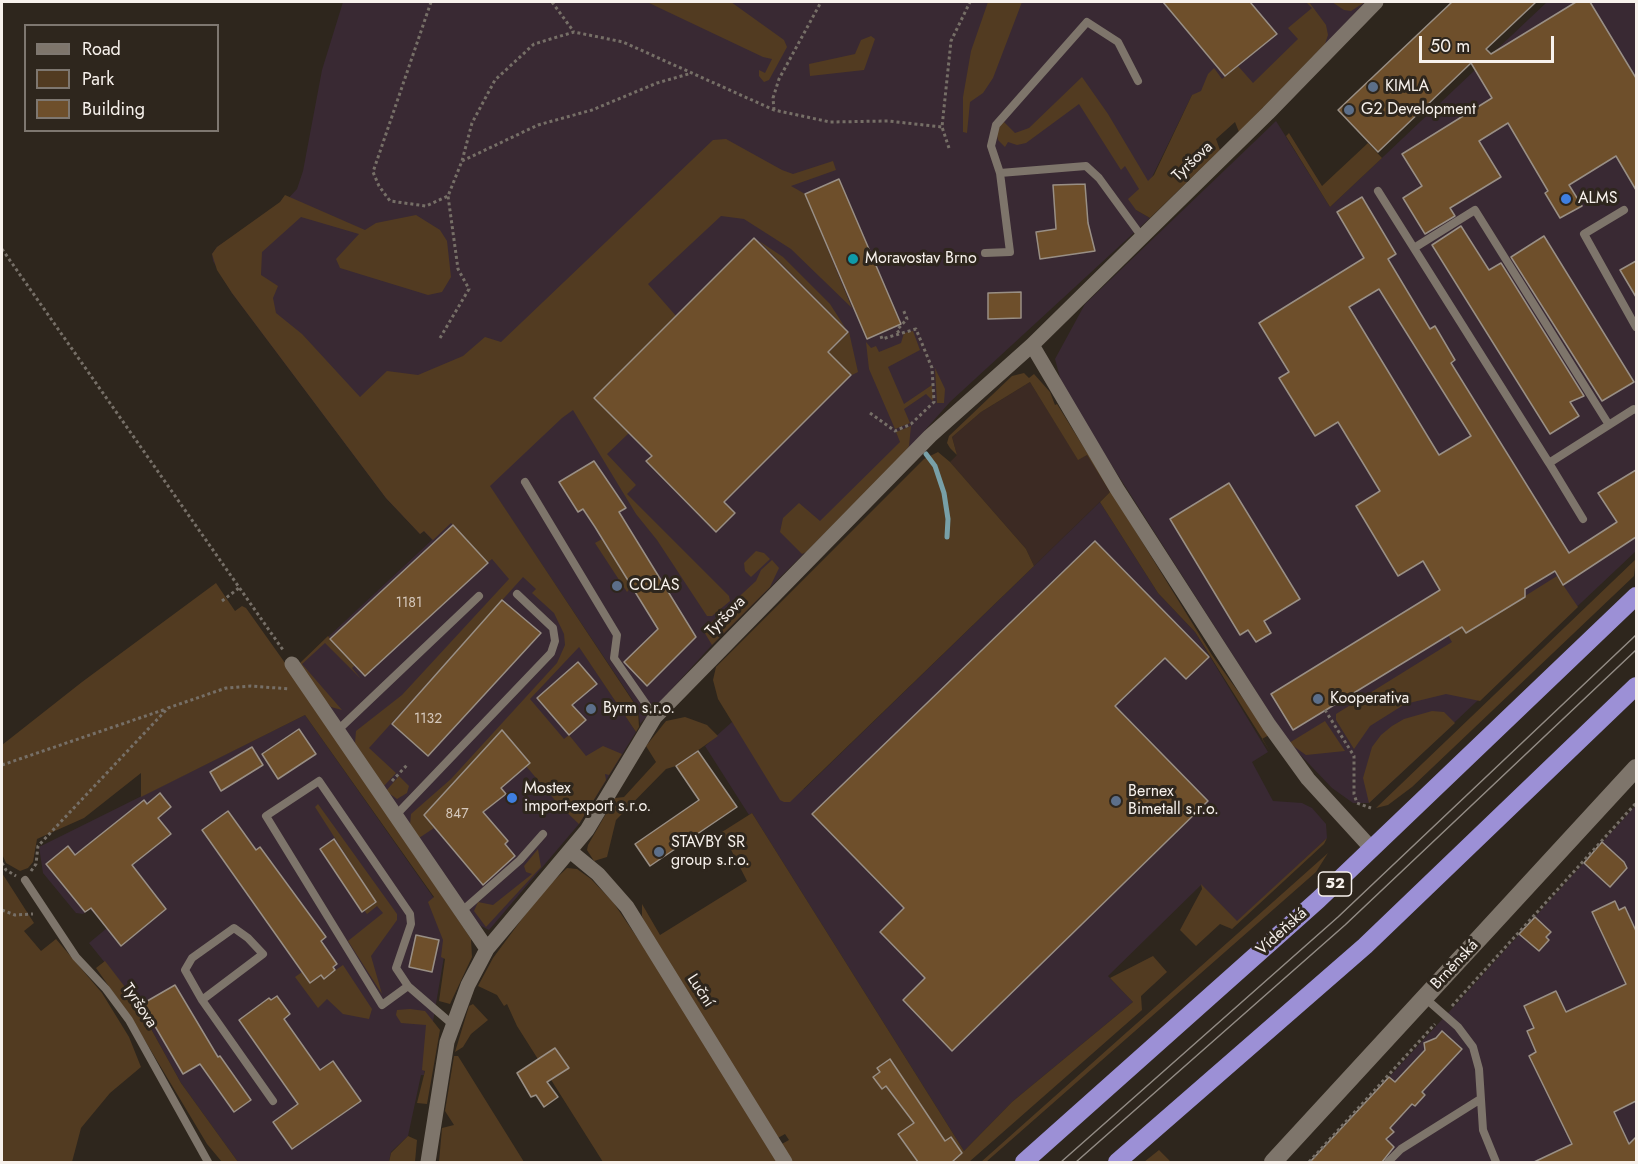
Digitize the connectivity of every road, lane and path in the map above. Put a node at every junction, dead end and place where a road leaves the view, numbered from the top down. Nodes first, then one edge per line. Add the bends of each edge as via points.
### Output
1 (431, 2) edge
2 (552, 2) edge
3 (821, 2) edge
4 (970, 2) edge
5 (1376, 2) edge
6 (574, 32) junction
7 (694, 73) junction
8 (1138, 81) dead end
9 (774, 110) junction
10 (942, 127) junction
11 (949, 148) dead end
12 (462, 161) junction
13 (1000, 173) junction
14 (1378, 190) dead end
15 (448, 196) junction
16 (1624, 210) dead end
17 (1142, 237) junction
18 (1414, 248) junction
19 (2, 249) edge
20 (985, 253) dead end
21 (903, 309) dead end
22 (1636, 327) edge
23 (880, 333) dead end
24 (899, 333) junction
25 (440, 338) dead end
26 (1032, 345) junction
27 (1636, 410) edge
28 (870, 413) dead end
29 (1609, 425) junction
30 (1549, 463) junction
31 (525, 482) dead end
32 (1583, 519) dead end
33 (239, 588) junction
34 (517, 594) dead end
35 (479, 596) dead end
36 (1636, 596) edge
37 (222, 601) dead end
38 (292, 664) joint
39 (1636, 686) edge
40 (310, 689) junction
41 (168, 708) junction
42 (1325, 710) dead end
43 (655, 717) junction
44 (338, 730) junction
45 (2, 765) edge
46 (407, 765) dead end
47 (1636, 768) edge
48 (381, 793) junction
49 (1636, 803) edge
50 (1371, 808) dead end
51 (396, 815) junction
52 (543, 834) dead end
53 (1372, 849) junction
54 (570, 851) junction
55 (2, 863) edge
56 (25, 880) junction
57 (2, 910) edge
58 (462, 911) junction
59 (47, 913) junction
60 (487, 949) junction
61 (408, 986) junction
62 (1425, 998) junction
63 (202, 1000) junction
64 (1444, 1015) junction
65 (452, 1024) junction
66 (1479, 1100) junction
67 (273, 1101) dead end
68 (208, 1162) edge
69 (428, 1162) edge
70 (785, 1162) edge
71 (1024, 1162) edge
72 (1117, 1162) edge
73 (1273, 1162) edge
74 (1309, 1162) edge
75 (1389, 1162) edge
76 (1496, 1162) edge

1 - 15 path via 373,172 390,201 426,206
2 - 6 path
3 - 9 path via 780,79 773,98
4 - 10 path via 951,41
5 - 17 street, Tyršova
6 - 7 path via 623,42
6 - 12 path via 534,44 495,80 472,123
7 - 9 path
7 - 12 path via 538,125
8 - 13 lane via 1118,42 1087,22 996,124 991,146
9 - 10 path via 830,122 888,121
10 - 11 path
12 - 15 path
13 - 17 lane via 1086,166
13 - 20 lane via 1010,252
14 - 18 lane
15 - 25 path via 458,268 469,289
16 - 22 lane via 1584,234
17 - 26 street, Tyršova
18 - 29 lane via 1475,210
18 - 30 lane
19 - 33 path
21 - 24 path via 907,319 897,330
23 - 24 path via 882,339
24 - 28 path via 916,329 932,368 934,402 911,424 895,431
26 - 43 street, Tyršova via 930,436
26 - 53 street via 1117,489 1269,725 1308,779
27 - 29 lane
29 - 30 lane
30 - 32 lane
31 - 43 lane via 617,634 614,658
33 - 37 path
33 - 38 path
34 - 51 lane via 553,628 555,641 551,652
35 - 44 lane
36 - 53 highway, Vídeňská / 52
38 - 40 street
39 - 72 highway via 1365,946
40 - 41 path via 226,688
40 - 44 street
41 - 45 path
41 - 56 path via 38,846 36,864
42 - 50 path via 1354,756 1357,803
43 - 54 street, Tyršova via 587,830
44 - 48 street
46 - 48 path
47 - 62 street, Brněnská
48 - 51 street
49 - 64 path
51 - 58 street
52 - 58 lane
53 - 71 highway, Vídeňská / 52
54 - 60 street, Tyršova
54 - 70 street, Luční via 598,874 627,907
55 - 56 path via 6,870
56 - 59 lane, Tyršova
57 - 59 path via 15,915
58 - 60 street
59 - 68 lane, Tyršova via 76,957 129,1020
60 - 65 street, Tyršova
61 - 61 lane via 396,968 411,924 410,914 319,781 266,816 382,1005
61 - 65 lane
62 - 64 lane
62 - 73 street, Brněnská
63 - 63 lane via 185,970 192,958 234,928 263,954
63 - 67 lane
64 - 66 lane via 1473,1047 1479,1069
64 - 74 path
65 - 69 street, Tyršova
66 - 75 lane via 1401,1149
66 - 76 lane via 1483,1130

